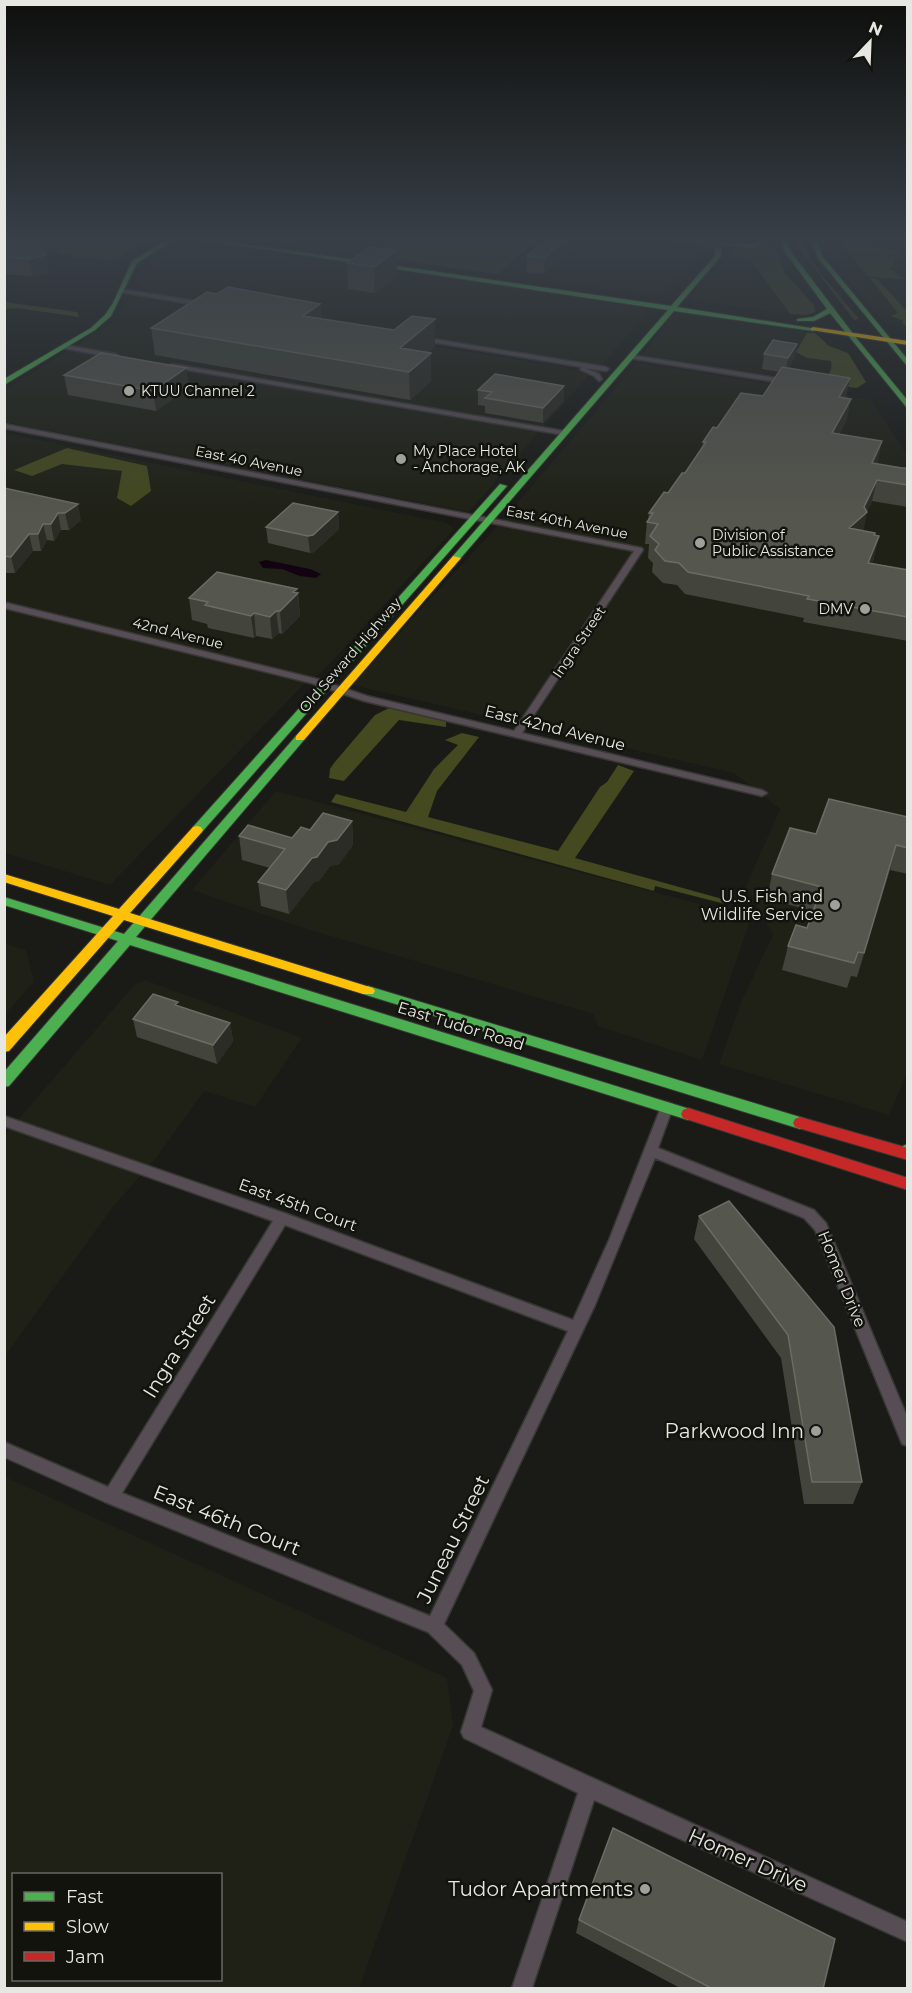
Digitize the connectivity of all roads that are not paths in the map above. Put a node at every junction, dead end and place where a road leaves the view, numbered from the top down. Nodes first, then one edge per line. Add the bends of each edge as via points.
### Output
1 (88, 332) edge
2 (645, 332) edge
3 (650, 332) edge
4 (849, 332) edge
5 (855, 332) edge
6 (880, 332) edge
7 (883, 336) junction
8 (908, 336) edge
9 (417, 339) edge
10 (908, 343) edge
11 (64, 347) junction
12 (631, 357) junction
13 (127, 358) edge
14 (556, 361) junction
15 (907, 361) edge
16 (159, 364) edge
17 (601, 380) junction
18 (4, 383) edge
19 (801, 384) edge
20 (908, 407) edge
21 (4, 426) edge
22 (558, 432) junction
23 (475, 517) junction
24 (490, 520) junction
25 (639, 550) joint
26 (7, 606) dead end
27 (325, 684) junction
28 (342, 688) junction
29 (517, 734) junction
30 (762, 793) dead end
31 (4, 878) edge
32 (4, 901) edge
33 (122, 913) junction
34 (145, 920) junction
35 (105, 932) junction
36 (128, 940) junction
37 (4, 1047) edge
38 (4, 1082) edge
39 (667, 1107) junction
40 (4, 1121) edge
41 (651, 1150) junction
42 (907, 1154) edge
43 (908, 1184) edge
44 (282, 1218) junction
45 (577, 1328) junction
46 (908, 1439) edge
47 (4, 1449) edge
48 (111, 1496) junction
49 (434, 1626) junction
50 (589, 1788) junction
51 (908, 1932) edge
52 (522, 1989) edge

1 - 11 main road
2 - 17 main road, Old Seward Highway
3 - 12 main road, Old Seward Highway
4 - 20 main road
5 - 7 main road
6 - 7 main road
7 - 8 main road
7 - 10 main road
7 - 15 main road
9 - 14 street
11 - 13 street
11 - 18 main road
12 - 17 main road, Old Seward Highway
12 - 19 street
14 - 17 street
14 - 17 street via 597,375
16 - 22 street
17 - 22 main road, Old Seward Highway
21 - 23 street, East 40 Avenue
22 - 23 main road, Old Seward Highway
22 - 24 main road, Old Seward Highway
23 - 24 street, East 40 Avenue
23 - 27 main road, Old Seward Highway
24 - 25 street, East 40th Avenue
24 - 28 main road, Old Seward Highway
25 - 29 street, Ingra Street
26 - 27 street, 42nd Avenue
27 - 28 street, 42nd Avenue
27 - 33 main road, Old Seward Highway
28 - 29 street, East 42nd Avenue via 364,698
28 - 34 main road, Old Seward Highway
29 - 30 street, East 42nd Avenue
31 - 33 main road, East Tudor Road
32 - 35 main road, East Tudor Road
33 - 34 main road, East Tudor Road
33 - 35 main road, Old Seward Highway
34 - 36 main road, Old Seward Highway
34 - 42 main road, East Tudor Road via 707,1096
35 - 36 main road, East Tudor Road
35 - 37 main road, Old Seward Highway
36 - 38 main road, Old Seward Highway
36 - 39 main road, East Tudor Road
39 - 41 street, Juneau Street
39 - 43 main road, East Tudor Road
40 - 44 street, East 45th Court
41 - 45 street, Juneau Street
41 - 46 street, Homer Drive via 809,1214 821,1227
44 - 45 street, East 45th Court
44 - 48 street, Ingra Street
45 - 49 street, Juneau Street
47 - 48 street, East 46th Court
48 - 49 street, East 46th Court
49 - 50 street, Juneau Street via 468,1659 483,1690 470,1732
50 - 51 street, Homer Drive
50 - 52 street

